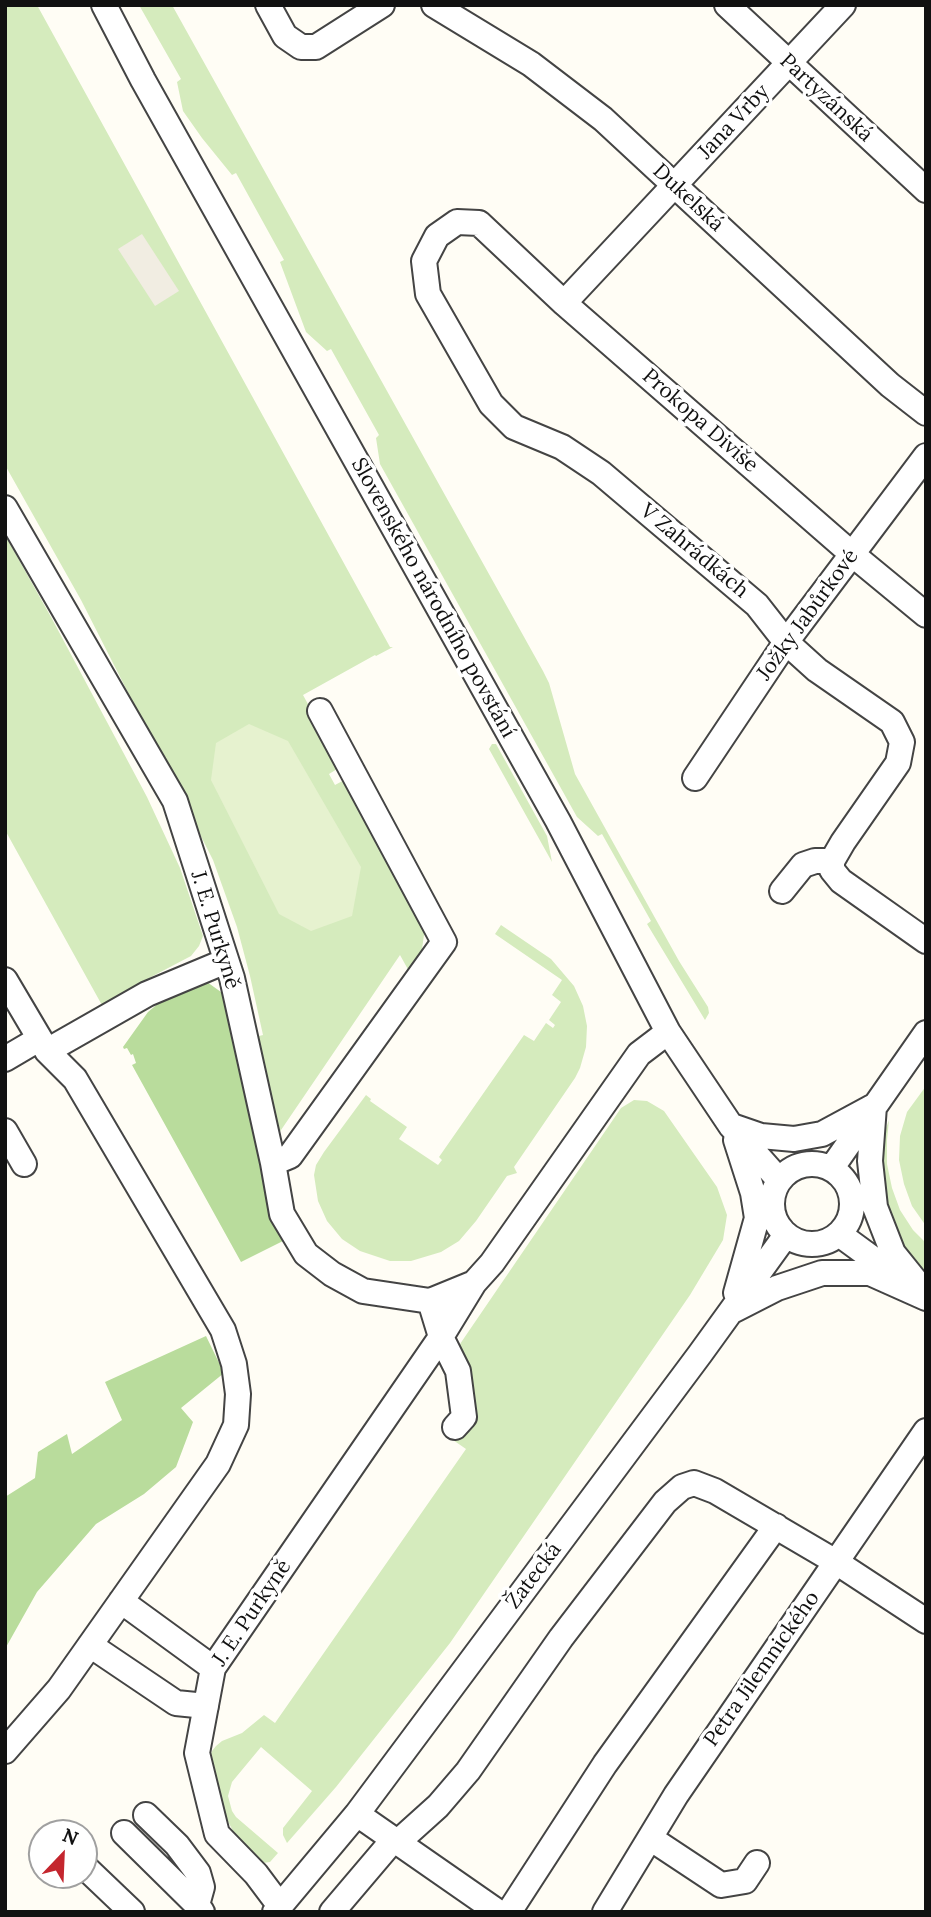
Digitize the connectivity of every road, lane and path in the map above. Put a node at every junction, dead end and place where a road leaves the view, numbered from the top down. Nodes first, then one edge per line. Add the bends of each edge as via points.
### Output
1 (104, 5) edge
2 (268, 5) edge
3 (382, 5) edge
4 (434, 5) edge
5 (727, 5) edge
6 (843, 5) edge
7 (789, 64) junction
8 (924, 184) edge
9 (675, 186) junction
10 (480, 223) joint
11 (564, 303) junction
12 (926, 413) edge
13 (926, 456) edge
14 (10, 516) edge
15 (852, 554) junction
16 (926, 614) edge
17 (786, 642) junction
18 (320, 711) dead end
19 (695, 778) dead end
20 (832, 861) junction
21 (782, 891) dead end
22 (926, 941) edge
23 (226, 961) junction
24 (5, 981) edge
25 (668, 1032) junction
26 (926, 1033) edge
27 (43, 1045) junction
28 (5, 1059) edge
29 (874, 1106) junction
30 (731, 1126) junction
31 (5, 1131) edge
32 (273, 1163) junction
33 (24, 1164) dead end
34 (831, 1168) junction
35 (779, 1180) junction
36 (839, 1234) junction
37 (786, 1235) junction
38 (474, 1283) junction
39 (926, 1296) edge
40 (430, 1301) junction
41 (730, 1312) junction
42 (441, 1337) junction
43 (455, 1427) dead end
44 (926, 1431) edge
45 (776, 1526) junction
46 (836, 1562) junction
47 (121, 1601) junction
48 (926, 1621) edge
49 (90, 1645) junction
50 (213, 1668) junction
51 (206, 1706) junction
52 (5, 1751) edge
53 (357, 1814) junction
54 (146, 1815) dead end
55 (124, 1833) dead end
56 (650, 1838) junction
57 (396, 1841) junction
58 (757, 1863) dead end
59 (98, 1880) edge
60 (200, 1908) edge
61 (278, 1909) edge
62 (132, 1912) edge
63 (332, 1912) edge
64 (498, 1912) edge
65 (509, 1912) edge
66 (605, 1912) edge

1 - 25 street, Slovenského národního povstání via 558,821
2 - 3 street via 285,36 301,47 316,47
4 - 9 street, Dukelská via 531,64 603,119
5 - 7 street, Partyzánská
6 - 7 street, Jana Vrby
7 - 8 street, Partyzánská
7 - 9 street, Jana Vrby
9 - 11 street, Jana Vrby
9 - 12 street, Dukelská
10 - 11 street, Prokopa Diviše
10 - 17 street, V Zahrádkách via 457,222 437,236 424,261 428,294 491,404 514,427 562,447 601,473 757,604
11 - 15 street, Prokopa Diviše
13 - 15 street, Jožky Jabůrkové
14 - 23 street, J. E. Purkyně via 175,801
15 - 16 street, Prokopa Diviše
15 - 17 street, Jožky Jabůrkové
17 - 19 street, Jožky Jabůrkové
17 - 20 street, V Zahrádkách via 817,670 892,722 902,743 898,763
18 - 32 street via 444,942 290,1156
20 - 21 street via 803,865
20 - 22 street via 832,870 841,881
23 - 27 street
23 - 32 street, J. E. Purkyně
24 - 27 street
25 - 30 street, Slovenského národního povstání
25 - 38 street, J. E. Purkyně via 639,1054
26 - 29 street
27 - 28 street
27 - 47 street via 75,1079 223,1330 234,1364 236,1425 218,1464
29 - 30 street via 822,1134 794,1139 761,1136
29 - 34 street
29 - 39 street via 870,1161 875,1207 893,1254
30 - 35 street, Slovenského národního povstání
30 - 41 street via 757,1218
31 - 33 street
32 - 40 street, J. E. Purkyně via 282,1214 306,1254 363,1291
34 - 35 street via 797,1166
34 - 36 street via 849,1187 852,1199 852,1212
35 - 37 street via 771,1203
36 - 37 street via 818,1244
36 - 39 street
37 - 41 street, Žatecká
38 - 40 street, J. E. Purkyně
38 - 42 street, J. E. Purkyně
39 - 41 street via 870,1273 822,1273 777,1287
40 - 42 street
41 - 53 street, Žatecká
42 - 43 street via 458,1371 464,1417
42 - 50 street, J. E. Purkyně
44 - 46 street, Petra Jilemnického
45 - 46 street
45 - 57 street via 715,1490 694,1483 682,1487 665,1502 561,1638 468,1771
45 - 65 street via 605,1764
46 - 48 street
46 - 56 street, Petra Jilemnického
47 - 49 street
47 - 50 street
49 - 51 street via 176,1703
49 - 52 street via 60,1689
50 - 51 street, J. E. Purkyně
51 - 61 street, J. E. Purkyně via 197,1754 217,1834 256,1874
53 - 57 street
53 - 61 street, Žatecká
54 - 60 street via 198,1873
55 - 60 street
56 - 58 street via 721,1885 745,1881
56 - 66 street, Petra Jilemnického
57 - 63 street
57 - 64 street
59 - 62 street

